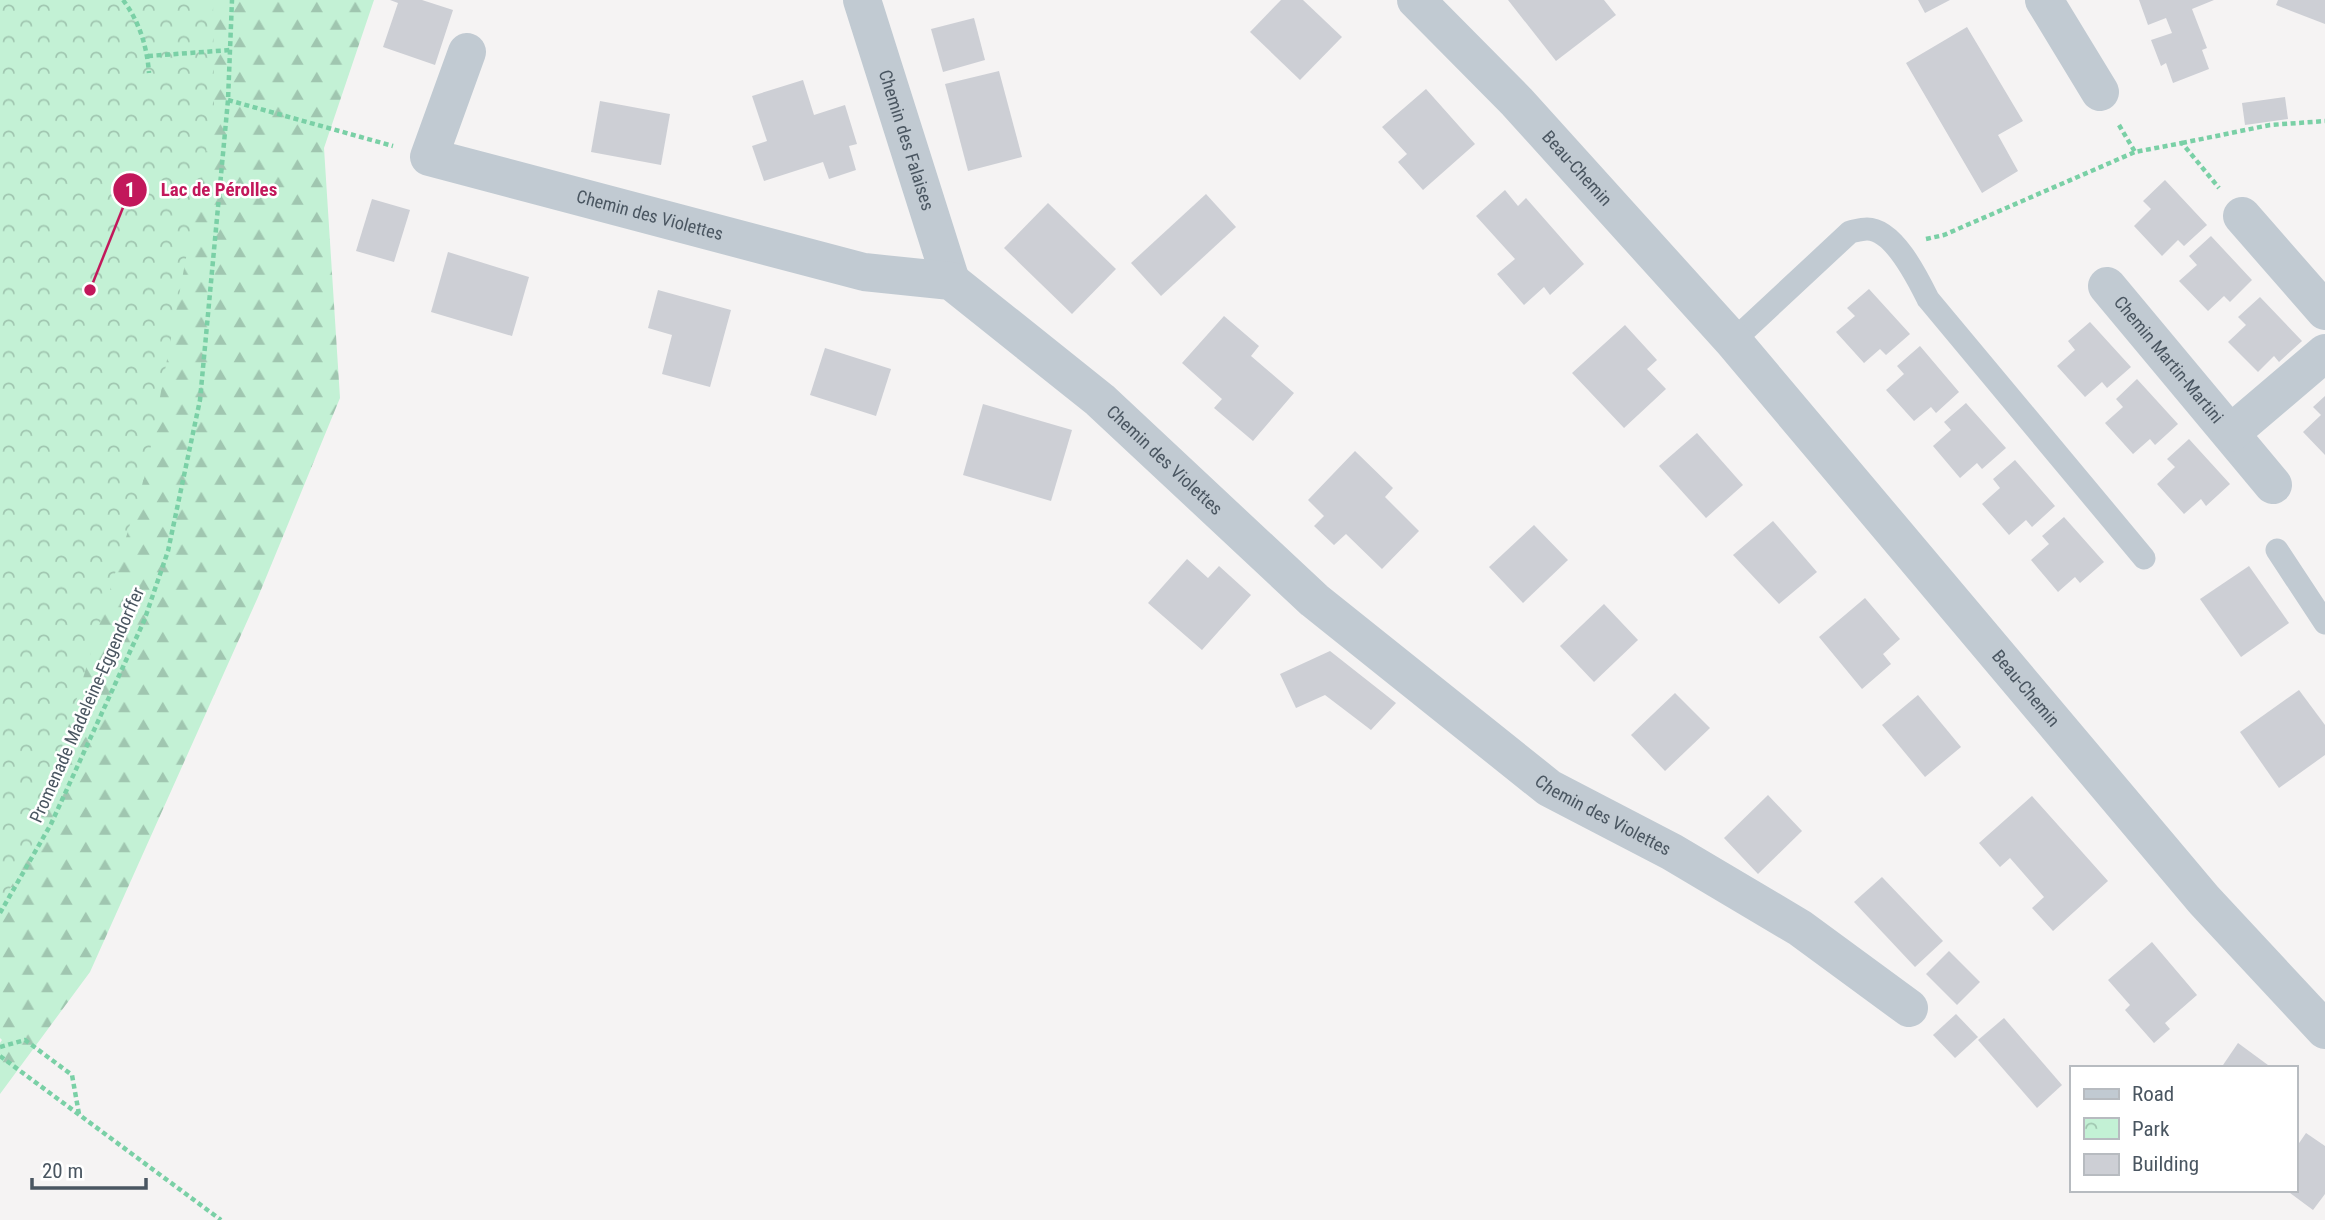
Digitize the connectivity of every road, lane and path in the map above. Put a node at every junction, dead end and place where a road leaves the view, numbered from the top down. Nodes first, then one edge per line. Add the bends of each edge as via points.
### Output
1 (123, 0) edge
2 (232, 0) edge
3 (862, 0) edge
4 (1416, 0) edge
5 (2044, 0) edge
6 (230, 50) junction
7 (467, 51) dead end
8 (148, 56) junction
9 (149, 73) dead end
10 (2100, 92) joint
11 (228, 100) junction
12 (2325, 121) edge
13 (353, 134) dead end
14 (2182, 143) junction
15 (2135, 152) junction
16 (2242, 216) joint
17 (1920, 240) dead end
18 (951, 281) junction
19 (2107, 286) dead end
20 (2325, 311) edge
21 (1733, 341) junction
22 (2325, 353) edge
23 (2231, 433) junction
24 (2273, 485) dead end
25 (2277, 550) dead end
26 (2144, 558) dead end
27 (2325, 623) edge
28 (0, 914) edge
29 (1909, 1008) dead end
30 (2325, 1030) edge
31 (0, 1047) edge
32 (0, 1056) edge
33 (79, 1114) junction
34 (220, 1220) edge

1 - 8 path via 140,29
2 - 6 path, Promenade Madeleine-Eggendorffer
3 - 18 street, Chemin des Falaises
4 - 21 street, Beau-Chemin via 1517,102
5 - 10 street
6 - 8 path
6 - 11 path, Promenade Madeleine-Eggendorffer
7 - 18 street, Chemin des Violettes via 429,157 864,272
8 - 9 path
10 - 15 path
11 - 13 path
11 - 28 path, Promenade Madeleine-Eggendorffer via 200,400 168,551 144,621 51,824
12 - 14 path via 2270,125
14 - 15 path
14 - 16 path
15 - 17 path via 1944,235
16 - 20 street
18 - 29 street, Chemin des Violettes via 1100,400 1314,600 1549,788 1672,852 1800,928
19 - 23 street, Chemin Martin-Martini
21 - 26 lane via 1850,232 1870,228 1888,239 1910,264 1928,299
21 - 30 street, Beau-Chemin via 2204,900
22 - 23 street, Chemin Martin-Martini
23 - 24 street, Chemin Martin-Martini
25 - 27 lane
31 - 33 path via 25,1040 72,1074
32 - 33 path
33 - 34 path

